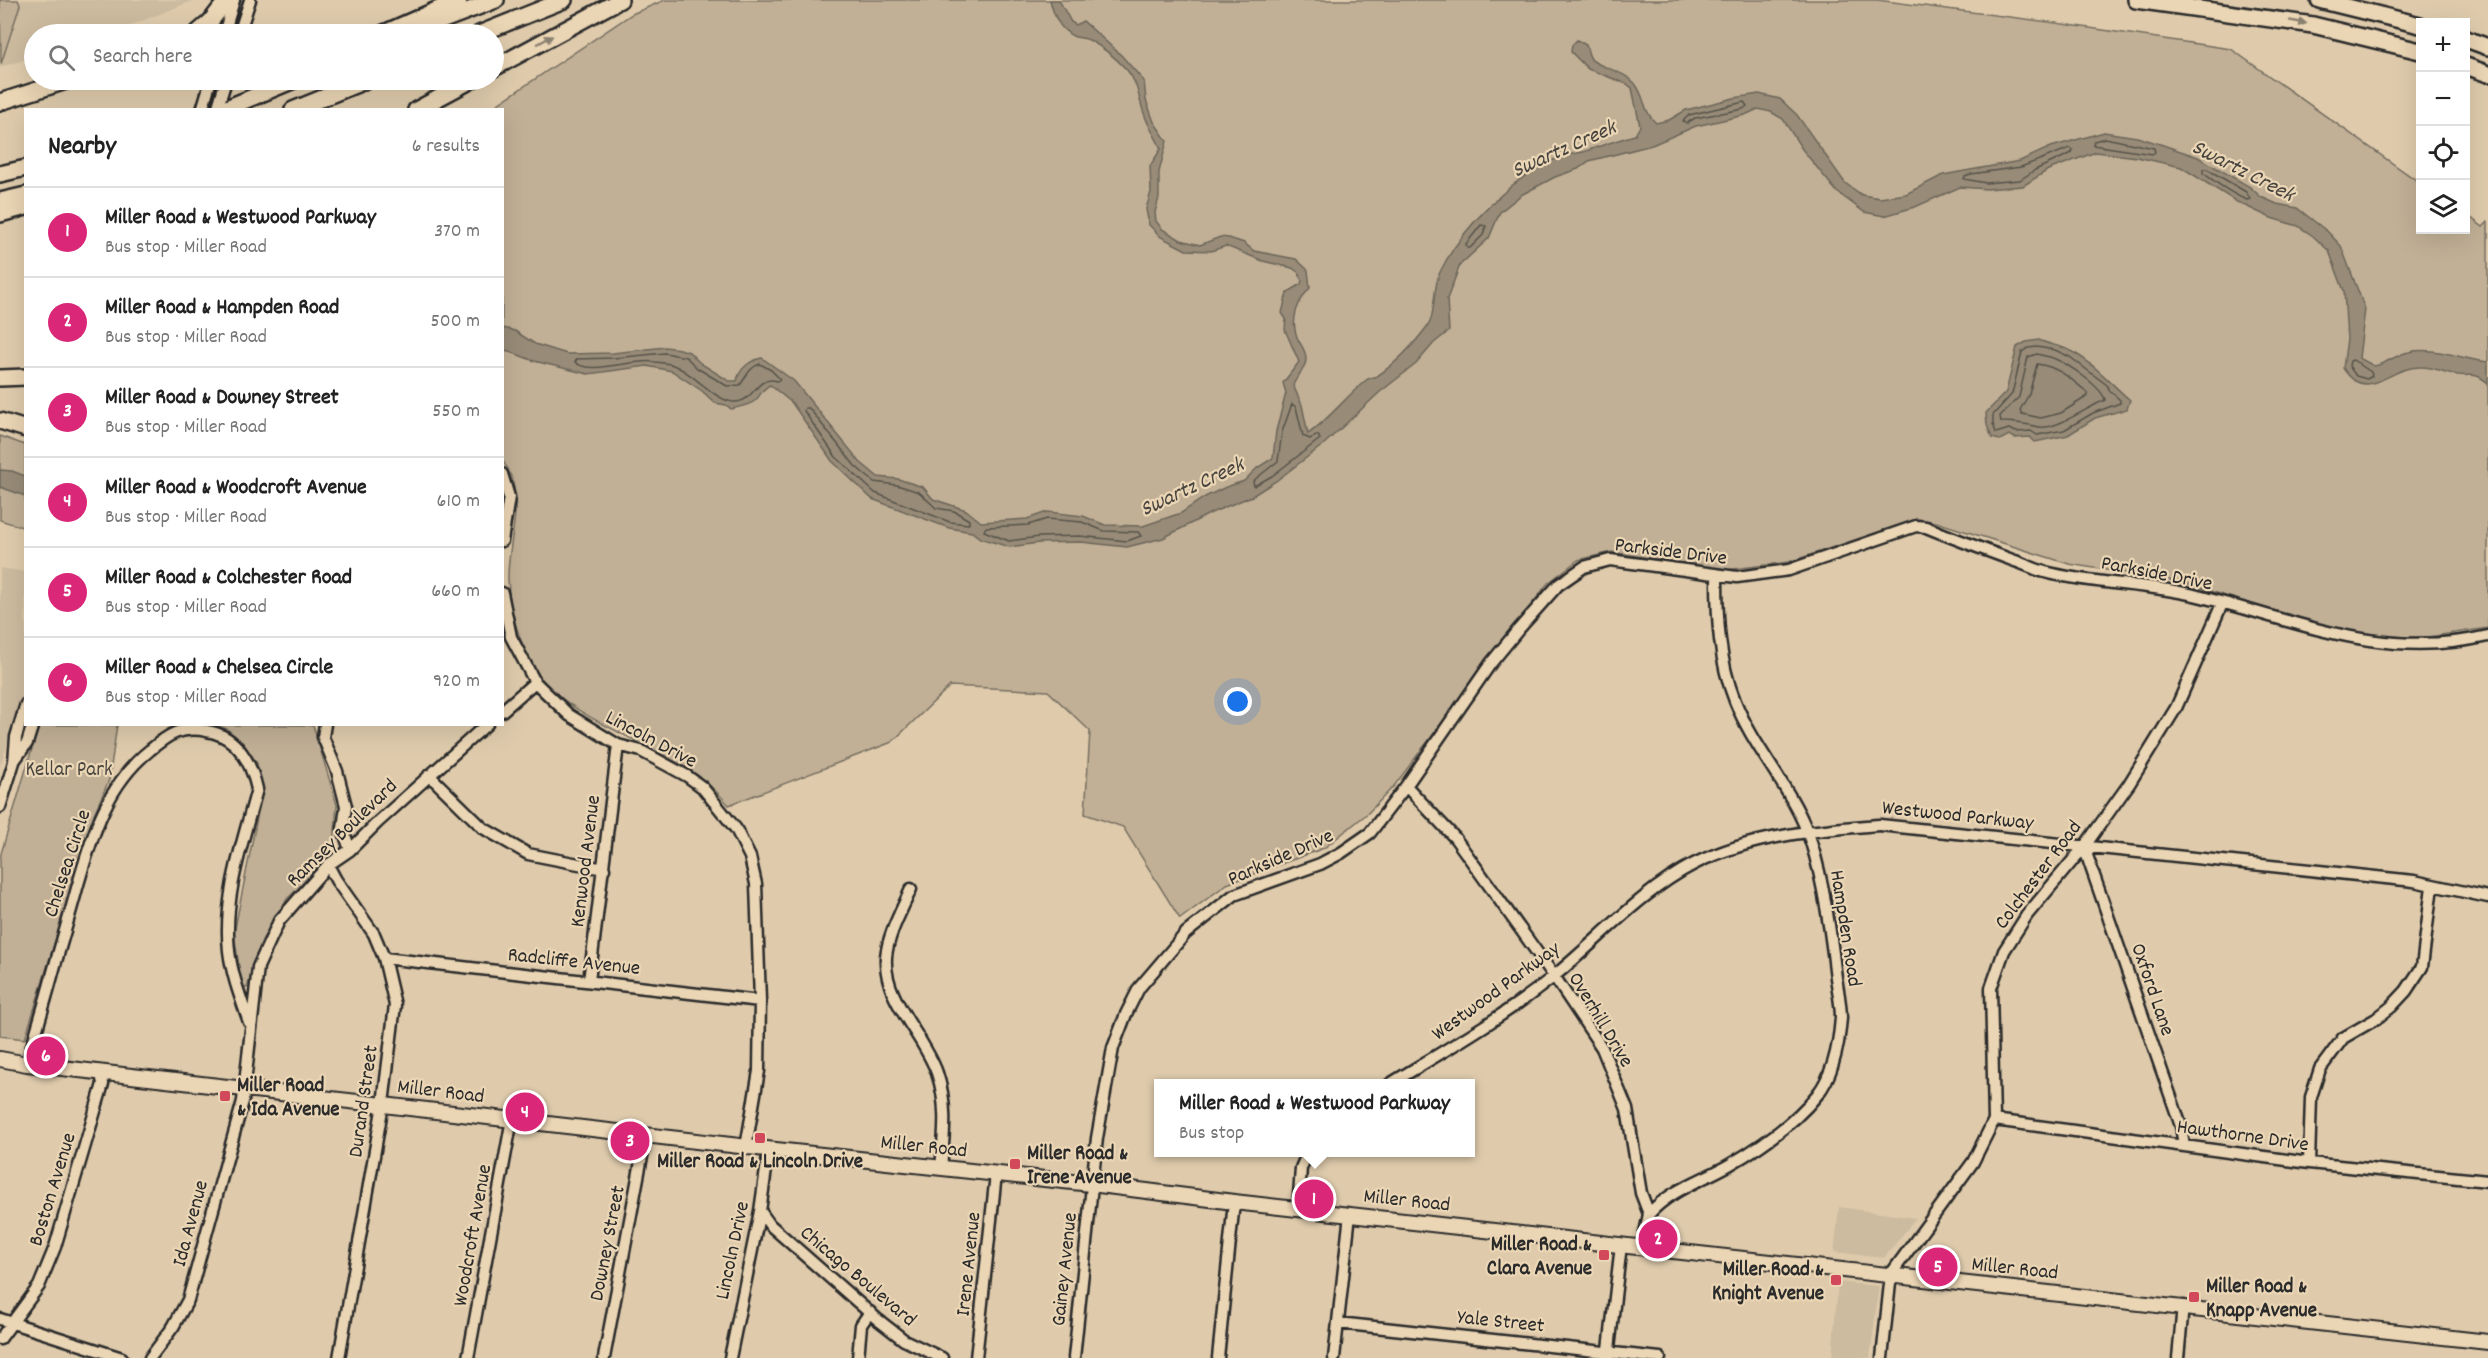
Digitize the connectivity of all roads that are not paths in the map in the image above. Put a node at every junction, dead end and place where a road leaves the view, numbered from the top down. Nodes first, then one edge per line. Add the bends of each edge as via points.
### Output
1 (228, 0) edge
2 (234, 0) edge
3 (250, 0) edge
4 (459, 0) edge
5 (496, 0) edge
6 (564, 0) edge
7 (620, 0) edge
8 (2136, 0) edge
9 (2319, 0) edge
10 (208, 24) edge
11 (227, 24) edge
12 (242, 24) edge
13 (405, 24) edge
14 (433, 24) edge
15 (504, 24) edge
16 (2416, 24) edge
17 (2470, 40) edge
18 (2488, 47) edge
19 (2416, 50) edge
20 (504, 63) edge
21 (2470, 67) edge
22 (2488, 74) edge
23 (38, 90) edge
24 (208, 90) edge
25 (223, 90) edge
26 (271, 90) edge
27 (342, 90) edge
28 (453, 90) edge
29 (0, 102) edge
30 (203, 108) edge
31 (218, 108) edge
32 (227, 108) edge
33 (298, 108) edge
34 (420, 108) edge
35 (24, 168) edge
36 (0, 174) edge
37 (24, 195) edge
38 (0, 201) edge
39 (24, 208) edge
40 (0, 214) edge
41 (0, 378) edge
42 (24, 378) edge
43 (0, 421) edge
44 (24, 428) edge
45 (504, 482) edge
46 (504, 526) edge
47 (1717, 576) junction
48 (504, 602) edge
49 (2222, 604) junction
50 (2488, 636) edge
51 (535, 682) junction
52 (504, 709) edge
53 (24, 711) edge
54 (32, 726) edge
55 (325, 726) edge
56 (485, 726) edge
57 (618, 745) junction
58 (14, 762) junction
59 (429, 775) junction
60 (1406, 786) junction
61 (0, 807) edge
62 (1807, 831) junction
63 (2084, 847) junction
64 (350, 850) junction
65 (328, 865) junction
66 (604, 869) junction
67 (2432, 886) junction
68 (911, 889) dead end
69 (2488, 897) edge
70 (384, 958) junction
71 (1554, 976) junction
72 (589, 981) junction
73 (760, 1001) junction
74 (250, 1026) junction
75 (0, 1059) edge
76 (27, 1064) junction
77 (101, 1073) junction
78 (1396, 1079) edge
79 (245, 1088) junction
80 (383, 1104) junction
81 (512, 1119) junction
82 (1994, 1120) junction
83 (646, 1136) junction
84 (2184, 1146) junction
85 (746, 1147) junction
86 (769, 1149) junction
87 (1306, 1157) edge
88 (2309, 1163) junction
89 (941, 1168) junction
90 (996, 1173) junction
91 (2488, 1181) edge
92 (1091, 1184) junction
93 (1234, 1202) junction
94 (1298, 1209) junction
95 (760, 1211) junction
96 (1350, 1214) junction
97 (1648, 1214) junction
98 (1622, 1245) junction
99 (1642, 1247) junction
100 (1891, 1274) junction
101 (2184, 1306) junction
102 (870, 1312) junction
103 (0, 1319) edge
104 (12, 1323) junction
105 (1338, 1323) junction
106 (0, 1339) edge
107 (2488, 1342) edge
108 (1608, 1355) edge
109 (122, 1358) edge
110 (150, 1358) edge
111 (339, 1358) edge
112 (468, 1358) edge
113 (604, 1358) edge
114 (729, 1358) edge
115 (858, 1358) edge
116 (942, 1358) edge
117 (976, 1358) edge
118 (1074, 1358) edge
119 (1218, 1358) edge
120 (1334, 1358) edge
121 (1660, 1358) edge
122 (1882, 1358) edge
123 (2178, 1358) edge

1 - 10 highway
2 - 11 street
3 - 12 street
4 - 13 highway
5 - 14 highway
6 - 15 highway
20 -> 7 highway
8 -> 19 highway via 2304,23
9 - 16 highway
17 - 18 highway
21 - 22 highway
23 - 29 highway
24 - 30 street
25 - 31 street
26 - 32 highway
27 - 33 highway
28 - 34 highway
35 - 36 highway
37 - 38 highway
39 - 40 highway
41 - 42 highway
43 - 44 highway
45 - 46 street via 508,497
47 - 49 street, Parkside Drive via 1789,570 1916,526 2045,572 2154,587
47 - 60 street, Parkside Drive via 1610,561 1584,567 1558,585 1518,630
47 - 62 street, Hampden Road via 1719,639 1727,679 1750,736
48 - 51 street, Lincoln Drive via 512,637
49 - 50 street, Parkside Drive via 2331,634 2394,644
49 - 63 street, Colchester Road via 2176,708
51 - 52 street
51 - 57 street, Lincoln Drive via 569,715
53 - 58 street
54 - 58 street
55 - 64 street via 323,737 346,806 343,829
56 - 59 street, Ramsey Boulevard
57 - 66 street, Kenwood Avenue
57 - 73 street, Lincoln Drive via 641,751 687,776 715,801 736,829 750,856 756,884
58 - 61 street
59 - 64 street, Ramsey Boulevard
59 - 66 street via 483,828 528,854
60 - 71 street, Overhill Drive via 1447,827
60 - 92 street, Parkside Drive via 1370,832 1320,864 1233,895 1186,933 1149,975 1126,1014 1113,1048
62 - 63 street, Westwood Parkway via 1880,825
62 - 71 street, Westwood Parkway via 1778,836 1696,863 1652,889
62 - 97 street, Hampden Road via 1832,942 1841,1016 1830,1073 1805,1109 1776,1133 1730,1165 1661,1200
63 - 67 street, Westwood Parkway
63 - 82 street, Colchester Road via 2027,915 2004,951 1991,988
63 - 84 street, Oxford Lane via 2181,1126
64 - 65 street, Ramsey Boulevard
65 - 70 street, Durand Street via 374,934
65 - 74 street, Ramsey Boulevard via 279,921 268,942 258,967
66 - 72 street, Kenwood Avenue
67 - 69 street, Westwood Parkway
67 - 88 street via 2422,967 2391,1007 2343,1038 2320,1069 2311,1097
68 - 89 street via 891,934 886,969 901,1008 937,1073 946,1116
70 - 72 street, Radcliffe Avenue
70 - 80 street, Durand Street via 395,1005
71 - 78 street, Westwood Parkway via 1481,1029
71 - 97 street, Overhill Drive via 1589,1027 1616,1077 1628,1109
72 - 73 street, Radcliffe Avenue
73 - 85 street, Lincoln Drive via 759,1071
74 - 76 street, Chelsea Circle via 233,973 228,923 230,894 257,789 253,772 244,754 222,735 193,729 172,732 137,760 101,812
74 - 79 street, Ramsey Boulevard
75 - 76 main road, Miller Road
76 - 77 main road, Miller Road
77 - 79 main road, Miller Road
77 - 104 street, Boston Avenue via 103,1084 55,1247 39,1286
79 - 80 main road, Miller Road
79 - 110 street, Ida Avenue via 188,1300
80 - 81 main road, Miller Road
80 - 111 street, Durand Street
81 - 83 main road, Miller Road
81 - 112 street, Woodcroft Avenue
82 - 84 street, Hawthorne Drive
82 - 100 street, Colchester Road via 1973,1162
83 - 85 main road, Miller Road
83 - 113 street, Downey Street
84 - 88 street, Hawthorne Drive
85 - 86 main road, Miller Road
86 - 89 main road, Miller Road
86 - 95 street, Lincoln Drive
87 - 94 street via 1301,1168
88 - 91 street, Hawthorne Drive
89 - 90 main road, Miller Road
90 - 92 main road, Miller Road
90 - 117 street, Irene Avenue
92 - 93 main road, Miller Road
92 - 118 street, Gainey Avenue
93 - 94 main road, Miller Road
93 - 119 street
94 - 96 main road, Miller Road
95 - 102 street, Chicago Boulevard via 770,1225
95 - 114 street, Lincoln Drive
96 - 98 main road, Miller Road
96 - 105 street
97 - 99 street, Overhill Drive
98 - 99 main road, Miller Road
98 - 108 street
99 - 100 main road, Miller Road
100 - 101 main road, Miller Road
100 - 122 street
101 - 107 main road, Miller Road
101 - 123 street
102 - 115 street via 861,1325
102 - 116 street, Chicago Boulevard via 904,1340
103 - 104 street
104 - 106 street, Boston Avenue
104 - 109 street
105 - 108 street, Yale Street
105 - 120 street
108 - 121 street, Yale Street

